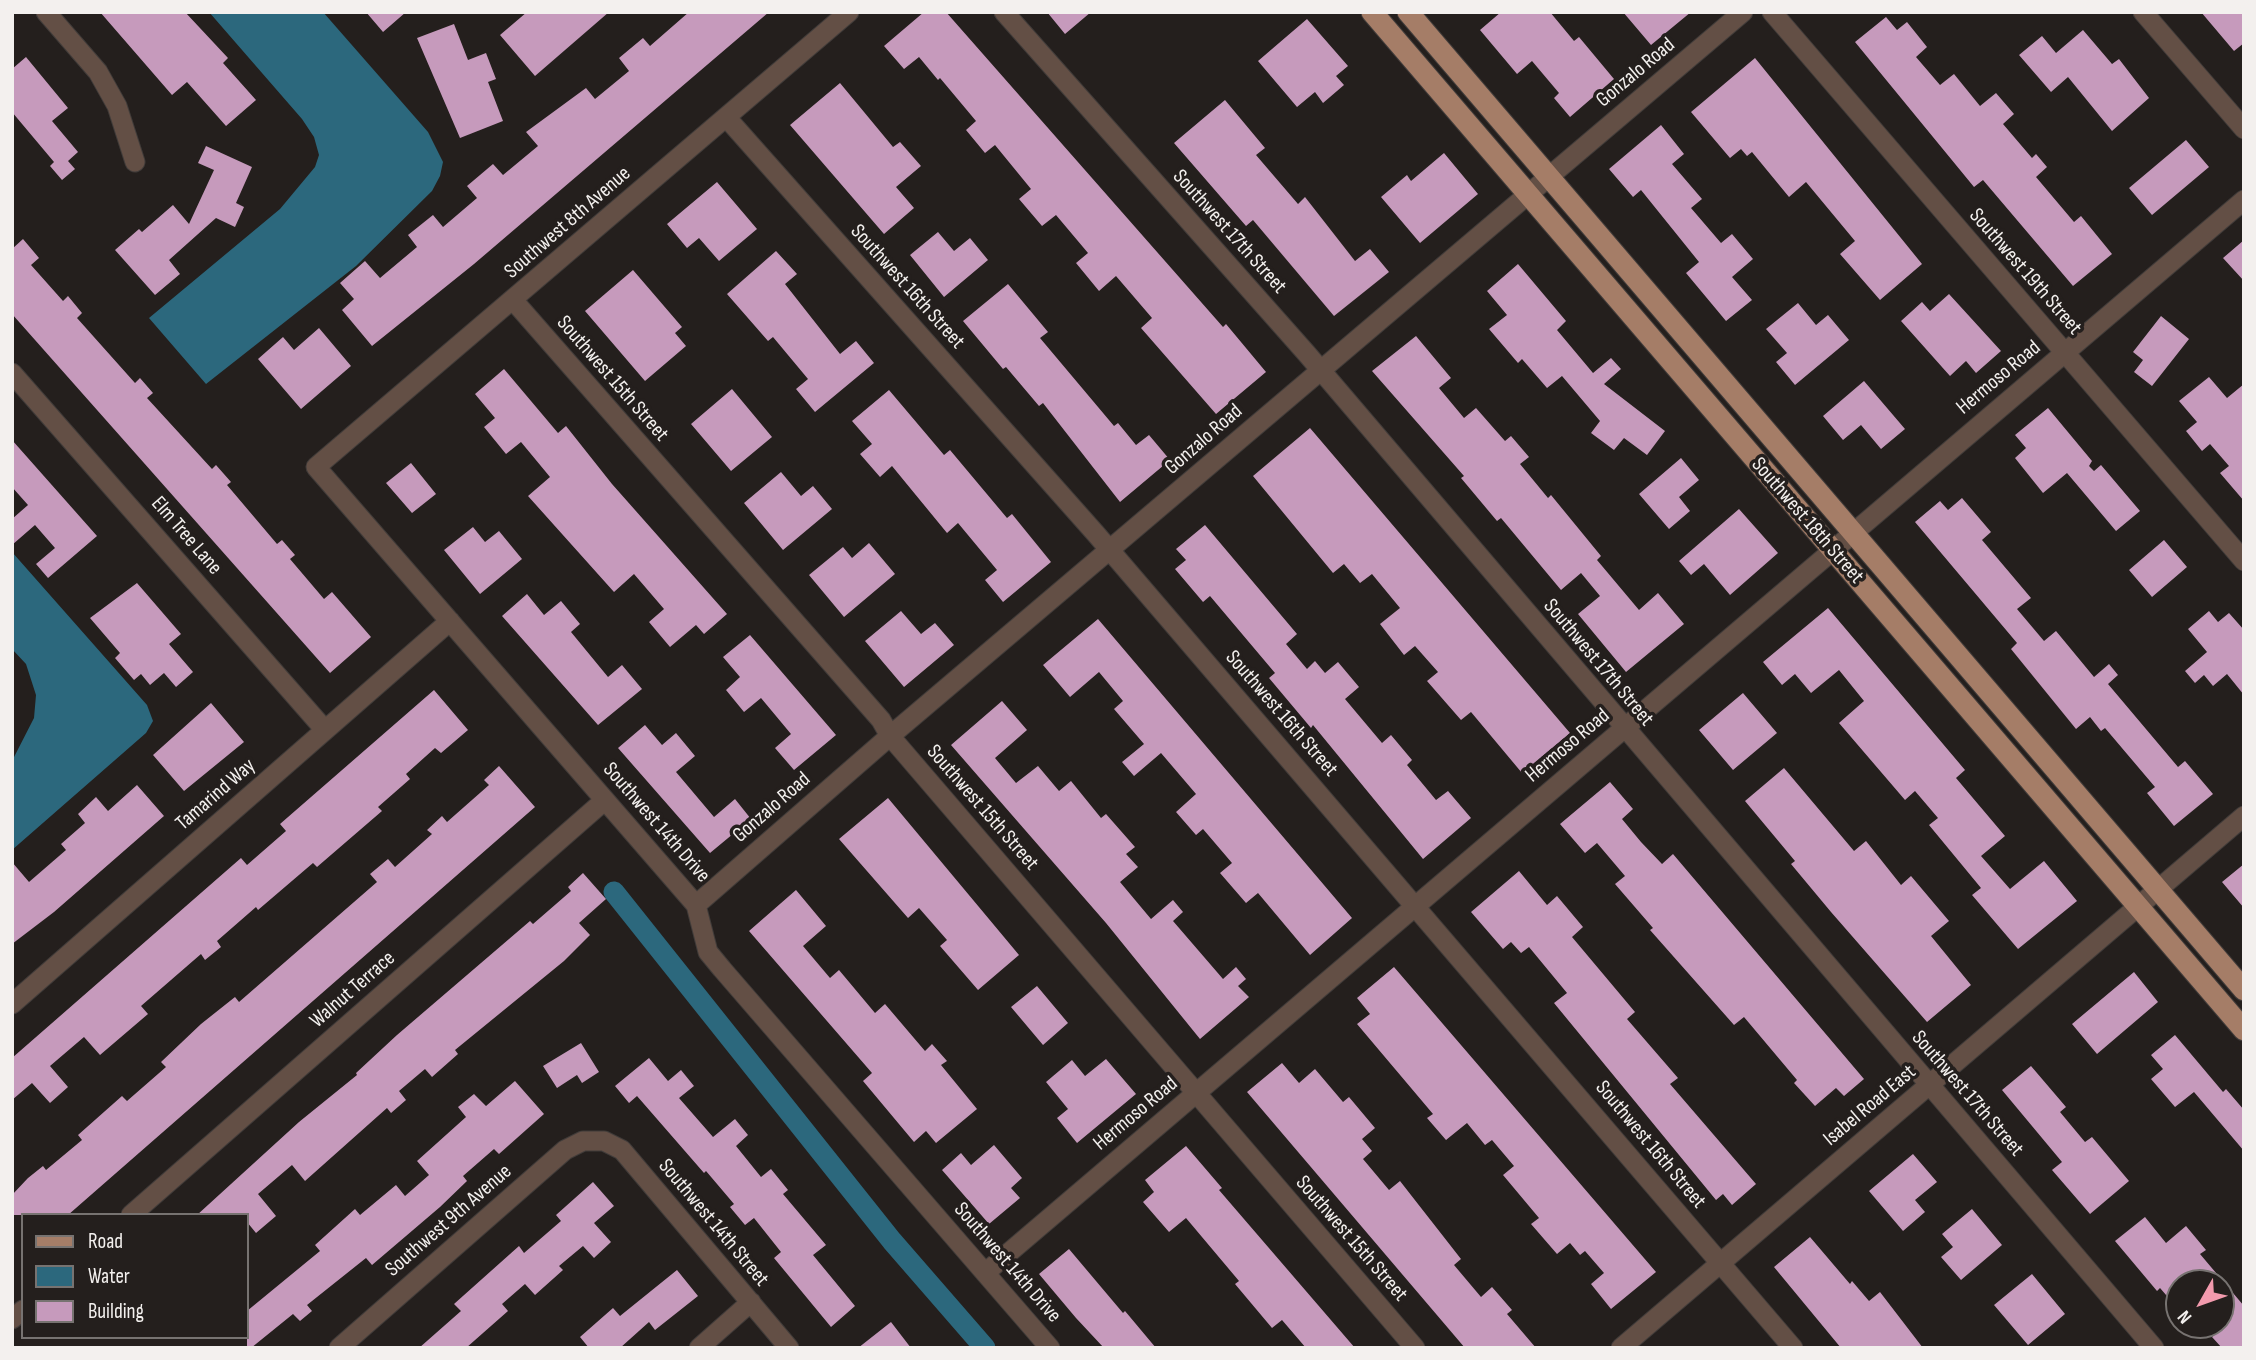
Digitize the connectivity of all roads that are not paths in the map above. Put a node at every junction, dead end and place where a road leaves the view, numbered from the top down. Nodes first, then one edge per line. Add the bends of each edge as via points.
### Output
1 (46, 12) edge
2 (849, 12) edge
3 (1004, 12) edge
4 (1372, 12) edge
5 (1408, 12) edge
6 (1742, 12) edge
7 (1772, 12) edge
8 (2143, 12) edge
9 (726, 117) junction
10 (2244, 129) edge
11 (135, 162) dead end
12 (1548, 176) junction
13 (1527, 194) junction
14 (2244, 200) edge
15 (513, 300) junction
16 (2065, 353) junction
17 (1319, 371) junction
18 (12, 373) edge
19 (316, 467) joint
20 (1852, 532) junction
21 (1832, 550) junction
22 (1110, 551) junction
23 (2244, 561) edge
24 (450, 621) junction
25 (1624, 729) junction
26 (325, 730) junction
27 (890, 736) junction
28 (605, 800) junction
29 (2244, 816) edge
30 (2158, 890) junction
31 (696, 905) junction
32 (1416, 905) junction
33 (2139, 906) junction
34 (2244, 990) edge
35 (12, 1003) edge
36 (2244, 1030) edge
37 (1929, 1085) junction
38 (1196, 1093) junction
39 (594, 1141) joint
40 (133, 1213) edge
41 (1721, 1263) junction
42 (985, 1273) junction
43 (751, 1302) junction
44 (339, 1348) edge
45 (699, 1348) edge
46 (789, 1348) edge
47 (1050, 1348) edge
48 (1415, 1348) edge
49 (1621, 1348) edge
50 (1793, 1348) edge
51 (2154, 1348) edge

1 - 11 street via 98,72 117,106
2 - 9 street, Southwest 8th Avenue
3 - 17 street, Southwest 17th Street
4 - 13 main road, Southwest 18th Street
5 - 12 main road, Southwest 18th Street
6 - 12 street, Gonzalo Road
7 - 16 street, Southwest 19th Street
8 - 10 street
9 - 15 street, Southwest 8th Avenue
9 - 22 street, Southwest 16th Street
12 - 13 street, Gonzalo Road
12 - 20 main road, Southwest 18th Street
13 - 17 street, Gonzalo Road
13 - 21 main road, Southwest 18th Street
14 - 16 street, Hermoso Road
15 - 19 street, Southwest 8th Avenue
15 - 27 street, Southwest 15th Street via 881,720
16 - 20 street, Hermoso Road
16 - 23 street, Southwest 19th Street
17 - 22 street, Gonzalo Road
17 - 25 street, Southwest 17th Street
18 - 26 street, Elm Tree Lane
19 - 24 street, Southwest 14th Drive
20 - 21 street, Hermoso Road
20 - 30 main road, Southwest 18th Street
21 - 25 street, Hermoso Road
21 - 33 main road, Southwest 18th Street
22 - 27 street, Gonzalo Road
22 - 32 street, Southwest 16th Street
24 - 26 street, Tamarind Way
24 - 28 street, Southwest 14th Drive
25 - 32 street, Hermoso Road
25 - 37 street, Southwest 17th Street
26 - 35 street, Tamarind Way
27 - 31 street, Gonzalo Road
27 - 38 street, Southwest 15th Street
28 - 31 street, Southwest 14th Drive
28 - 40 street, Walnut Terrace
29 - 30 street, Isabel Road East
30 - 33 street, Isabel Road East
30 - 34 main road, Southwest 18th Street
31 - 42 street, Southwest 14th Drive via 700,929 715,960
32 - 38 street, Hermoso Road
32 - 41 street, Southwest 16th Street
33 - 36 main road, Southwest 18th Street
33 - 37 street, Isabel Road East
37 - 41 street, Isabel Road East
37 - 51 street, Southwest 17th Street
38 - 42 street, Hermoso Road
38 - 48 street, Southwest 15th Street
39 - 43 street, Southwest 14th Street via 622,1150
39 - 44 street, Southwest 9th Avenue via 565,1150
41 - 49 street, Isabel Road East
41 - 50 street, Southwest 16th Street
42 - 47 street, Southwest 14th Drive
43 - 45 street
43 - 46 street, Southwest 14th Street

